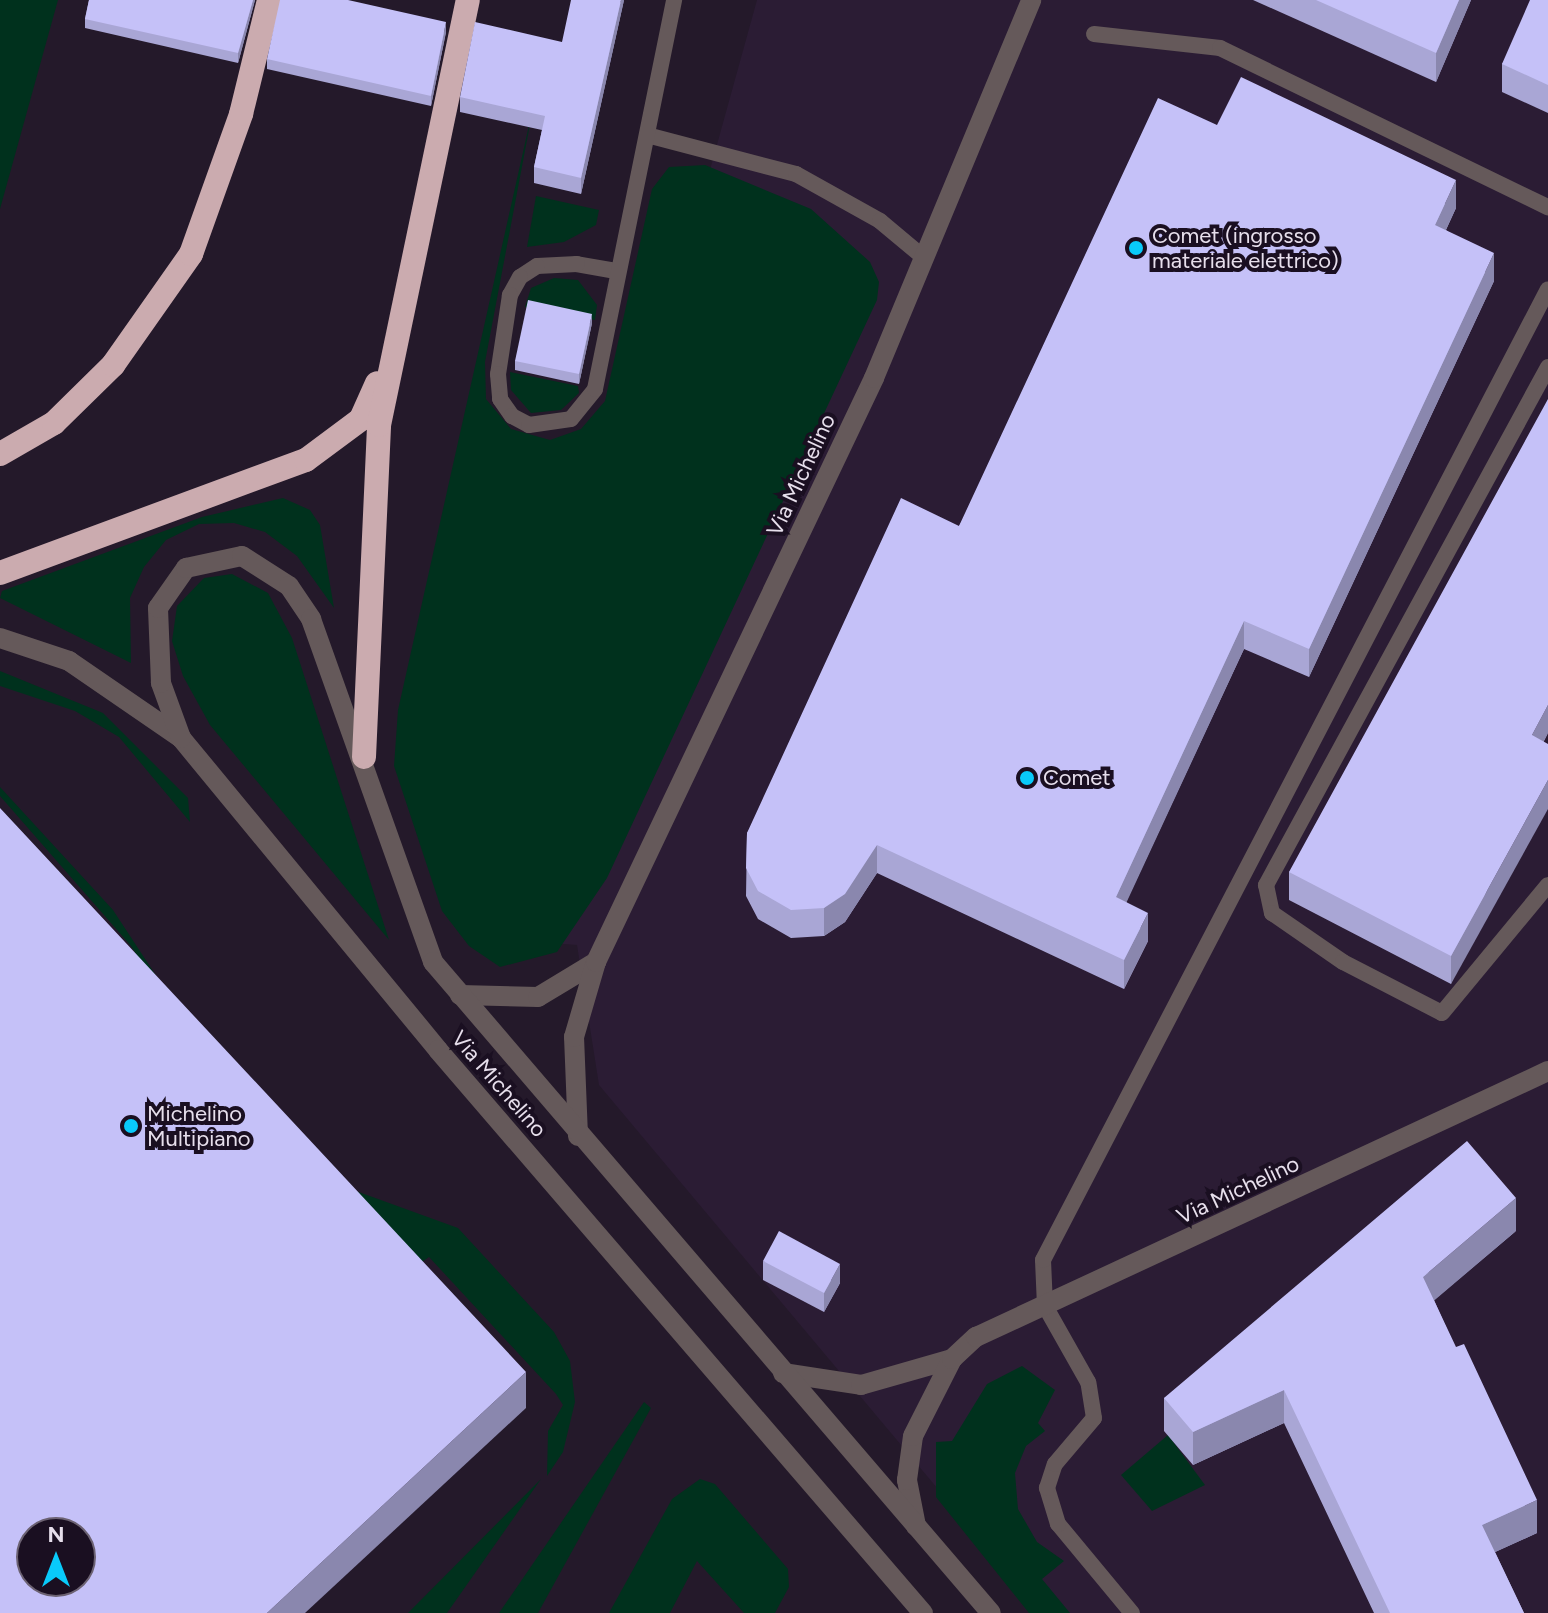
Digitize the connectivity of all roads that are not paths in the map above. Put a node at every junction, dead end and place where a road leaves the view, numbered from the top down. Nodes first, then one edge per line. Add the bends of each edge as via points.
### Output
1 (269, 0) edge
2 (468, 0) edge
3 (674, 0) edge
4 (1031, 0) edge
5 (1094, 34) dead end
6 (647, 135) junction
7 (1548, 207) edge
8 (923, 257) junction
9 (616, 271) junction
10 (1548, 289) edge
11 (389, 355) junction
12 (1548, 367) edge
13 (0, 454) edge
14 (0, 573) edge
15 (0, 638) edge
16 (181, 738) junction
17 (364, 757) junction
18 (1548, 885) edge
19 (596, 962) junction
20 (460, 995) junction
21 (1548, 1071) edge
22 (578, 1136) junction
23 (1045, 1306) junction
24 (952, 1359) junction
25 (783, 1373) junction
26 (916, 1526) junction
27 (923, 1613) edge
28 (991, 1613) edge
29 (1132, 1613) edge

1 - 13 highway via 241,114 191,254 113,365 54,423
2 - 11 highway
3 - 6 lane
4 - 8 street, Via Michelino
5 - 7 lane via 1220,48
6 - 8 lane via 796,174 880,221
6 - 9 lane
8 - 19 street, Via Michelino via 874,378
9 - 9 lane via 564,264 537,266 520,277 510,295 498,374 500,399 512,416 549,425 586,407
10 - 23 lane via 1043,1260
11 - 14 highway via 361,419 306,460
11 - 17 highway via 374,501
12 - 18 lane via 1266,885 1272,913 1343,962 1442,1013
15 - 16 street, Via Michelino via 69,661
16 - 17 street, Via Michelino via 161,683 158,608 186,568 242,556 289,586 311,619
16 - 27 street, Via Michelino via 438,1050
17 - 20 street, Via Michelino via 421,937
19 - 20 street, Via Michelino via 538,997
19 - 22 street, Via Michelino via 574,1037
20 - 22 street, Via Michelino
21 - 23 street, Via Michelino
22 - 25 street, Via Michelino
23 - 24 street, Via Michelino via 976,1337
23 - 29 lane via 1088,1382 1094,1418 1055,1464 1047,1488 1058,1524
24 - 25 street, Via Michelino via 861,1385
24 - 26 street, Via Michelino via 913,1436 907,1480
25 - 26 street, Via Michelino
26 - 28 street, Via Michelino

